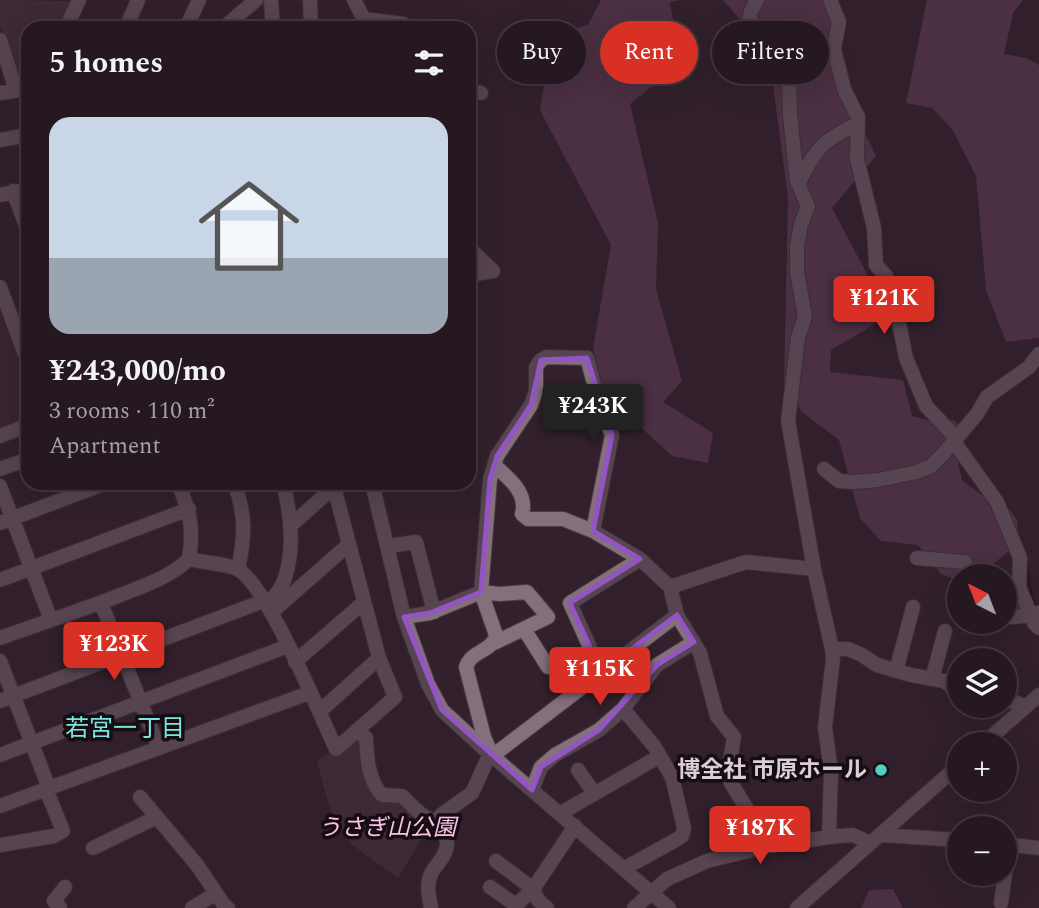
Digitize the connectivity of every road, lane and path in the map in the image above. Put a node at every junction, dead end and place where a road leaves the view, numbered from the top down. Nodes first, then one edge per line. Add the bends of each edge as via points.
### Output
1 (79, 0) edge
2 (138, 0) edge
3 (199, 0) edge
4 (256, 0) edge
5 (271, 0) edge
6 (310, 0) edge
7 (354, 0) edge
8 (757, 0) edge
9 (830, 0) edge
10 (69, 21) edge
11 (129, 21) edge
12 (189, 21) edge
13 (231, 21) edge
14 (272, 21) edge
15 (311, 21) edge
16 (366, 21) edge
17 (0, 40) edge
18 (21, 88) edge
19 (21, 90) edge
20 (0, 93) edge
21 (857, 124) junction
22 (21, 136) edge
23 (0, 140) edge
24 (798, 184) junction
25 (6, 193) edge
26 (21, 219) edge
27 (476, 255) edge
28 (476, 274) edge
29 (0, 287) edge
30 (21, 343) edge
31 (1039, 354) edge
32 (21, 428) edge
33 (0, 436) edge
34 (955, 437) junction
35 (21, 462) edge
36 (494, 465) junction
37 (0, 469) edge
38 (824, 469) dead end
39 (0, 486) edge
40 (88, 490) edge
41 (181, 490) edge
42 (235, 490) edge
43 (285, 490) edge
44 (329, 490) edge
45 (335, 490) edge
46 (375, 490) edge
47 (189, 509) junction
48 (6, 521) edge
49 (290, 526) junction
50 (593, 531) junction
51 (348, 545) junction
52 (388, 546) junction
53 (917, 558) dead end
54 (190, 559) junction
55 (640, 559) junction
56 (965, 564) edge
57 (31, 568) junction
58 (238, 569) junction
59 (814, 569) junction
60 (0, 580) edge
61 (670, 587) junction
62 (481, 592) junction
63 (364, 602) junction
64 (101, 603) junction
65 (269, 605) junction
66 (913, 607) dead end
67 (434, 612) junction
68 (1035, 614) edge
69 (677, 615) junction
70 (1017, 616) edge
71 (404, 617) junction
72 (51, 620) junction
73 (1039, 628) edge
74 (524, 629) junction
75 (945, 631) dead end
76 (0, 638) edge
77 (694, 642) junction
78 (494, 643) junction
79 (288, 646) junction
80 (832, 649) junction
81 (122, 654) junction
82 (379, 658) junction
83 (0, 661) edge
84 (295, 662) junction
85 (548, 667) dead end
86 (896, 671) junction
87 (601, 672) junction
88 (932, 679) junction
89 (947, 683) edge
90 (309, 693) junction
91 (1039, 695) edge
92 (7, 698) edge
93 (141, 702) junction
94 (1017, 703) edge
95 (1025, 707) junction
96 (623, 709) junction
97 (318, 712) junction
98 (357, 730) junction
99 (997, 732) edge
100 (32, 743) junction
101 (159, 748) junction
102 (0, 755) edge
103 (492, 755) junction
104 (660, 756) junction
105 (578, 770) dead end
106 (947, 776) edge
107 (48, 788) junction
108 (533, 790) junction
109 (594, 793) junction
110 (140, 797) dead end
111 (0, 806) edge
112 (561, 813) junction
113 (157, 817) junction
114 (439, 821) junction
115 (575, 826) junction
116 (830, 837) junction
117 (876, 839) junction
118 (947, 841) edge
119 (0, 845) edge
120 (1017, 845) edge
121 (764, 847) junction
122 (93, 848) dead end
123 (1039, 848) edge
124 (496, 861) dead end
125 (625, 868) junction
126 (1003, 886) edge
127 (65, 887) dead end
128 (490, 887) dead end
129 (533, 889) junction
130 (652, 892) junction
131 (215, 894) junction
132 (1001, 903) dead end
133 (60, 908) edge
134 (192, 908) edge
135 (228, 908) edge
136 (431, 908) edge
137 (547, 908) edge
138 (634, 908) edge
139 (669, 908) edge
140 (797, 908) edge

1 - 10 street
2 - 11 street
3 - 12 street
4 - 13 street
5 - 14 street
6 - 15 street
7 - 16 street
8 - 24 street via 749,24 752,38 760,54 789,78
9 - 21 street via 839,23 834,49
17 - 18 street
19 - 20 street
21 - 24 street via 829,137
21 - 34 street via 857,159 874,228 876,265 886,276 906,358 926,406
22 - 23 street
24 - 59 street via 808,206 797,246 806,317 798,337 788,421
25 - 26 street
27 - 28 street via 493,271
29 - 30 street
31 - 34 street via 1029,367 987,397
32 - 33 street
34 - 38 street via 931,466 917,472 854,482 839,481
34 - 68 street via 1002,513 1020,558 1019,587
35 - 37 street
36 - 50 street via 520,491 528,519 563,519
36 - 50 street via 531,405 541,360 587,358 612,435
36 - 62 street
39 - 48 street
40 - 48 street
41 - 47 street
42 - 58 street via 244,515
43 - 49 street
44 - 49 street
45 - 51 street
46 - 52 street
47 - 54 street via 193,528
47 - 57 street
48 - 57 street
49 - 65 street via 283,584
50 - 55 street
51 - 63 street
51 - 65 street
52 - 67 street via 416,542
52 - 71 street
53 - 56 street
54 - 58 street
54 - 64 street via 154,582
55 - 61 street
55 - 87 street via 570,603
57 - 60 street
57 - 72 street
58 - 65 street via 252,579
59 - 61 street via 747,562
59 - 80 street
61 - 69 street
62 - 67 street
62 - 74 street via 527,592 548,617
62 - 78 street via 496,635
63 - 82 street
63 - 84 street
64 - 72 street
64 - 81 street
65 - 79 street
65 - 81 street
66 - 86 street
67 - 71 street
68 - 70 street
68 - 73 street
69 - 77 street
69 - 87 street
71 - 103 street via 438,704
72 - 76 street
74 - 78 street
74 - 85 street
75 - 88 street
77 - 96 street via 657,665
77 - 121 street via 717,716 734,737 728,773 731,783
78 - 103 street via 476,653 466,667
79 - 84 street
79 - 93 street
80 - 86 street via 848,649
80 - 116 street via 825,727 831,772
81 - 92 street
81 - 93 street
82 - 97 street
82 - 98 street via 396,696
83 - 92 street
84 - 90 street
86 - 88 street
87 - 103 street
88 - 89 street
90 - 97 street
90 - 101 street
91 - 95 street
92 - 100 street
93 - 100 street
93 - 101 street
94 - 95 street
95 - 99 street
96 - 104 street
96 - 108 street via 541,767
97 - 98 street via 335,749
98 - 114 street via 366,738 374,787 382,795 402,796 421,814
100 - 102 street
100 - 107 street
101 - 107 street
103 - 108 street
103 - 114 street via 472,793
104 - 109 street
104 - 125 street via 672,777 682,836
105 - 109 street
106 - 117 street
107 - 111 street
107 - 119 street via 63,831
108 - 112 street
109 - 112 street
110 - 113 street
112 - 115 street
113 - 122 street
113 - 131 street
114 - 136 street via 447,846 430,876
115 - 125 street
115 - 129 street
116 - 117 street
116 - 121 street
117 - 118 street
117 - 140 street
120 - 123 street
121 - 130 street via 707,861 667,879
124 - 129 street
125 - 130 street
126 - 132 street
127 - 133 street via 54,901
128 - 129 street via 516,905
129 - 137 street
130 - 138 street
130 - 139 street
131 - 134 street
131 - 135 street

